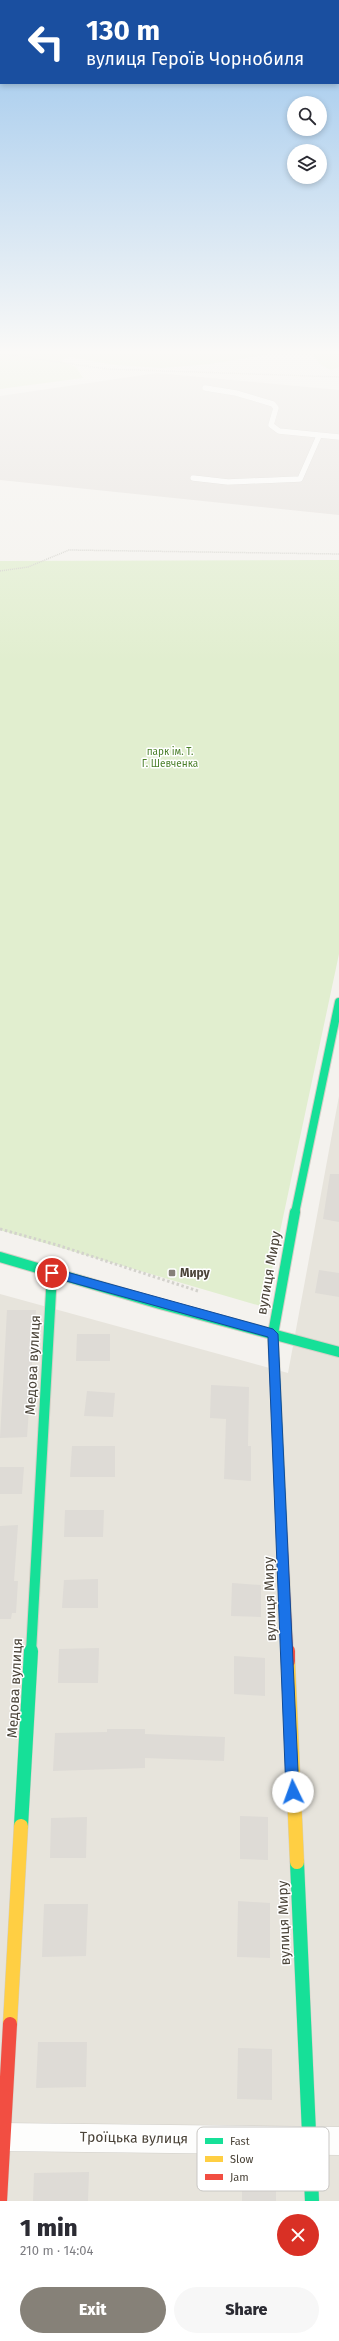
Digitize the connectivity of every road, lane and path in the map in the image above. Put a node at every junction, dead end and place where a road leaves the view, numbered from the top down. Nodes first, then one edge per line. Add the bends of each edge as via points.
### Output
1 (310, 457) edge
2 (193, 478) dead end
3 (339, 554) edge
4 (0, 571) edge
5 (339, 1002) edge
6 (0, 1229) edge
7 (0, 1258) edge
8 (52, 1273) junction
9 (200, 1291) dead end
10 (273, 1334) junction
11 (339, 1352) edge
12 (307, 2127) edge
13 (2, 2137) edge
14 (197, 2139) edge
15 (329, 2141) edge
16 (339, 2141) edge
17 (311, 2191) edge
18 (0, 2201) edge
19 (312, 2201) edge

1 - 2 lane via 300,479 228,482
3 - 4 path via 69,550 28,567
5 - 10 street, вулиця Миру via 282,1276
6 - 9 path
7 - 8 street
8 - 10 street
8 - 13 street, Медова вулиця
10 - 11 street
10 - 12 street, вулиця Миру
13 - 14 street, Троїцька вулиця
13 - 18 street, Медова вулиця
15 - 16 street, Троїцька вулиця
17 - 19 street, вулиця Миру

